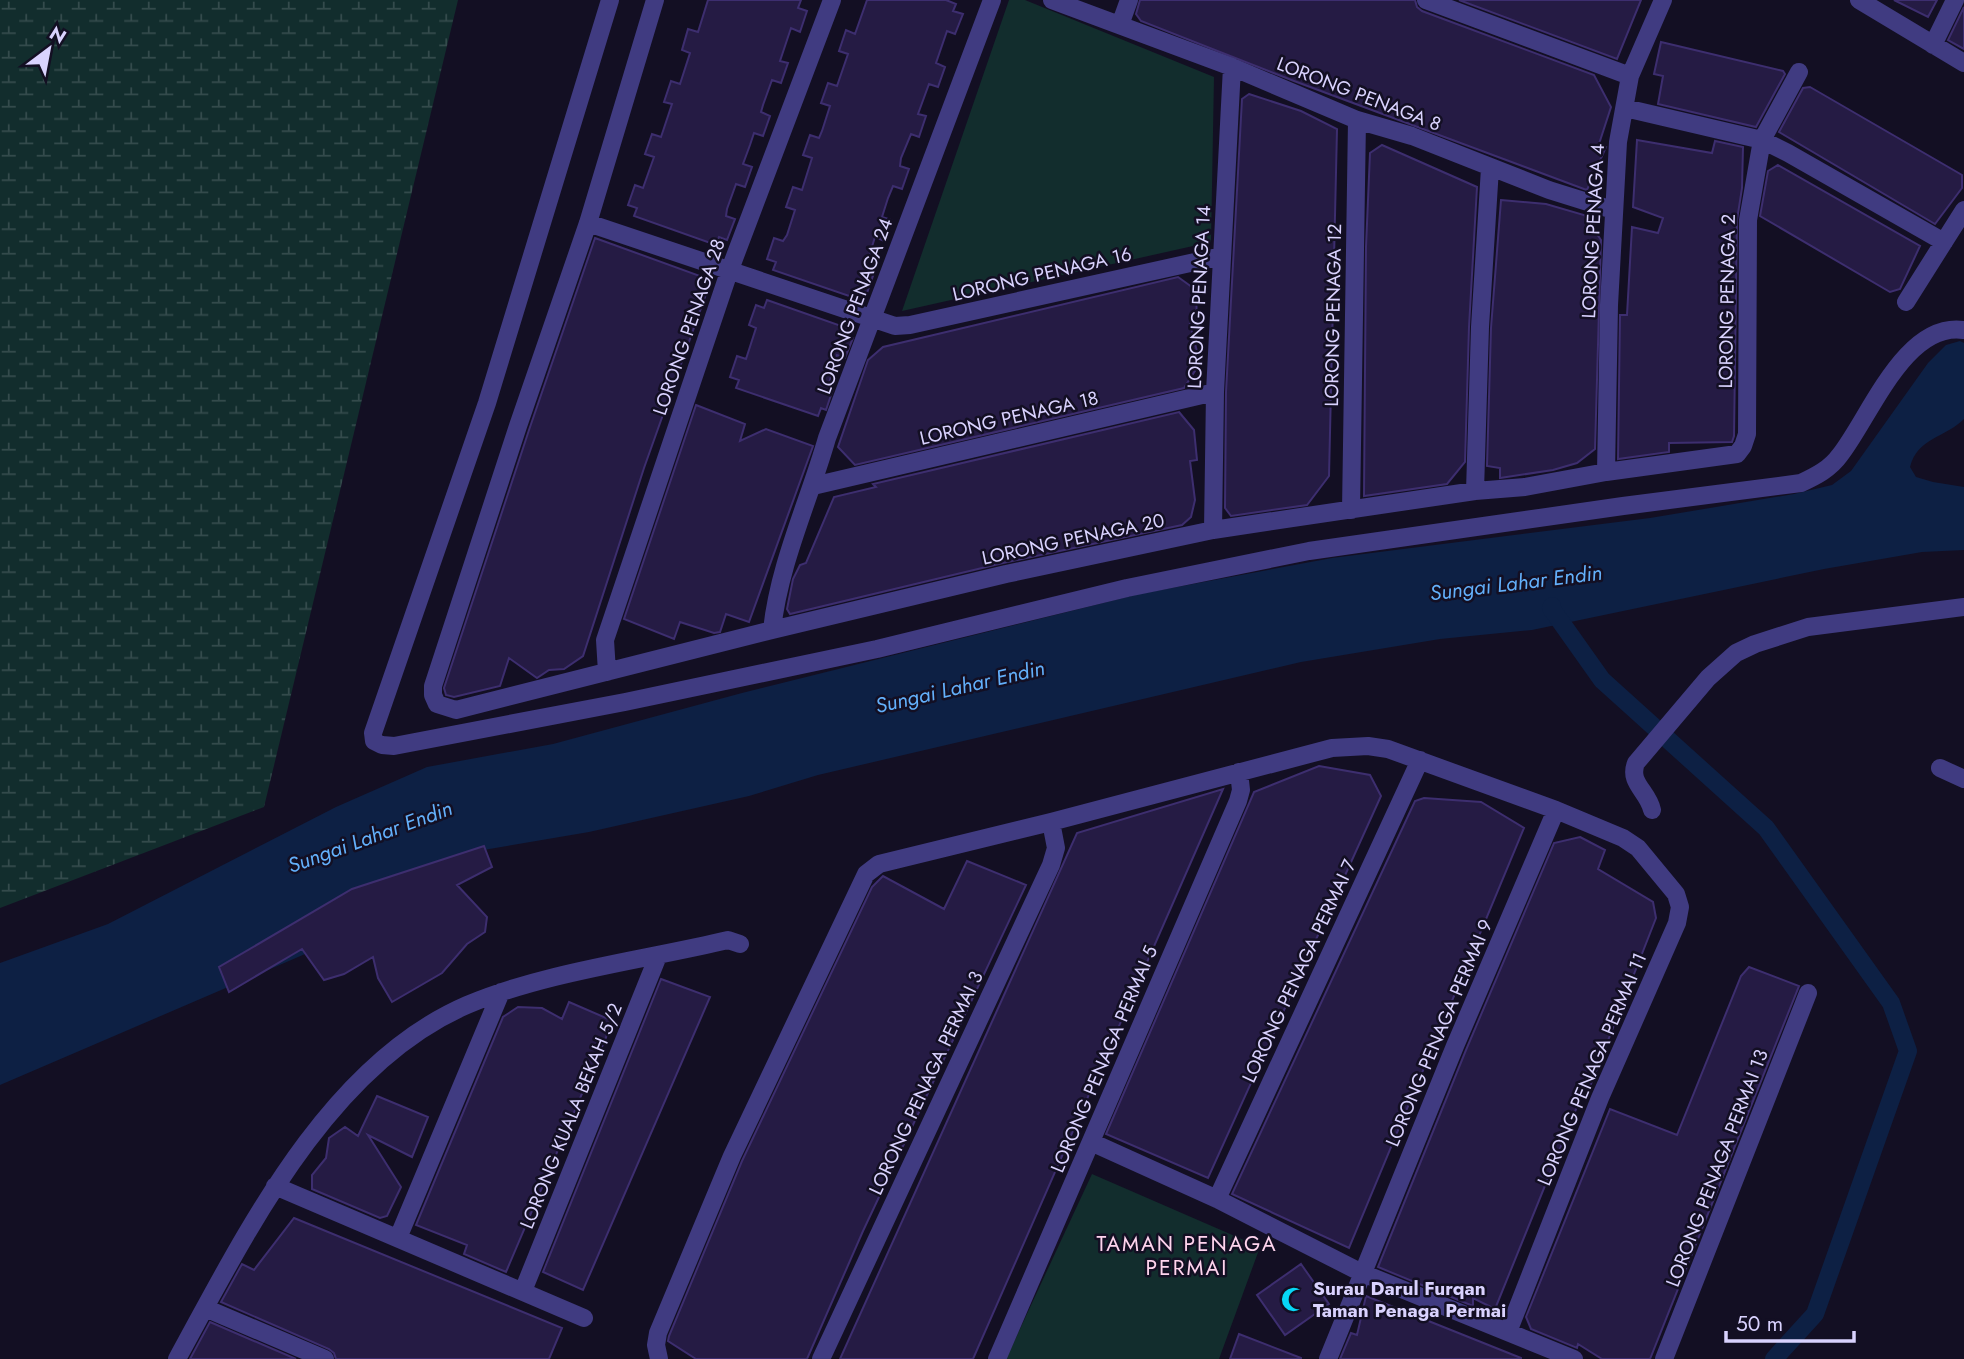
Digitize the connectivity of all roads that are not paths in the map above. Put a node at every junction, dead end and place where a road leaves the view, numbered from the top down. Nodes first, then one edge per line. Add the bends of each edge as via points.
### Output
1 (610, 0) edge
2 (655, 0) edge
3 (832, 0) edge
4 (992, 0) edge
5 (1052, 0) edge
6 (1129, 0) edge
7 (1426, 0) edge
8 (1662, 0) edge
9 (1859, 0) edge
10 (1955, 0) edge
11 (1120, 25) junction
12 (1933, 45) junction
13 (1964, 63) edge
14 (1231, 67) junction
15 (1799, 72) dead end
16 (1630, 76) junction
17 (1625, 108) junction
18 (1357, 120) junction
19 (1762, 140) junction
20 (1490, 168) junction
21 (1613, 210) junction
22 (1964, 210) edge
23 (588, 223) junction
24 (1944, 242) junction
25 (1222, 256) junction
26 (729, 272) junction
27 (1906, 302) dead end
28 (871, 320) junction
29 (1964, 330) edge
30 (1215, 392) junction
31 (1737, 454) joint
32 (1606, 472) junction
33 (813, 486) junction
34 (1525, 487) junction
35 (1475, 491) junction
36 (1351, 510) junction
37 (1529, 519) junction
38 (1213, 530) junction
39 (1964, 607) edge
40 (772, 630) junction
41 (607, 672) junction
42 (1420, 760) junction
43 (1940, 768) dead end
44 (1239, 772) junction
45 (1964, 779) edge
46 (1556, 810) junction
47 (1652, 810) dead end
48 (1051, 822) junction
49 (740, 944) dead end
50 (658, 956) junction
51 (501, 992) junction
52 (1808, 993) dead end
53 (1091, 1142) junction
54 (275, 1186) junction
55 (1217, 1199) junction
56 (398, 1238) junction
57 (1362, 1273) junction
58 (523, 1291) junction
59 (205, 1308) junction
60 (584, 1318) dead end
61 (1508, 1332) junction
62 (177, 1359) edge
63 (325, 1359) edge
64 (659, 1359) edge
65 (821, 1359) edge
66 (997, 1359) edge
67 (1328, 1359) edge
68 (1574, 1359) edge
69 (1664, 1359) edge

1 - 37 street via 487,403 374,741 394,746 625,702 1309,551
2 - 23 street
3 - 26 street, LORONG PENAGA 28
4 - 28 street, LORONG PENAGA 24
5 - 11 street, LORONG PENAGA 8
6 - 11 street
7 - 16 street
8 - 16 street, LORONG PENAGA 4
9 - 12 street
10 - 12 street
11 - 14 street, LORONG PENAGA 8
12 - 13 street
14 - 18 street, LORONG PENAGA 8
14 - 25 street, LORONG PENAGA 14
15 - 19 street, LORONG PENAGA 2
16 - 17 street, LORONG PENAGA 4
17 - 19 street
17 - 21 street, LORONG PENAGA 4
18 - 20 street, LORONG PENAGA 8 via 1412,136
18 - 36 street, LORONG PENAGA 12
19 - 24 street
19 - 31 street, LORONG PENAGA 2 via 1748,220 1747,434
20 - 21 street, LORONG PENAGA 8
20 - 35 street
21 - 32 street, LORONG PENAGA 4
22 - 24 street
23 - 26 street, LORONG PENAGA 16
23 - 41 street, LORONG PENAGA 20 via 433,695 437,704 456,710
24 - 27 street
25 - 28 street, LORONG PENAGA 16 via 910,325
25 - 30 street, LORONG PENAGA 14
26 - 28 street, LORONG PENAGA 16
26 - 41 street, LORONG PENAGA 28 via 605,640
28 - 33 street, LORONG PENAGA 24
29 - 37 street via 1951,328 1929,335 1910,353 1840,456 1818,476 1801,483
30 - 33 street, LORONG PENAGA 18
30 - 38 street, LORONG PENAGA 14
31 - 32 street, LORONG PENAGA 20
32 - 34 street, LORONG PENAGA 20
33 - 40 street, LORONG PENAGA 24 via 787,560
34 - 35 street, LORONG PENAGA 20
34 - 37 street
35 - 36 street, LORONG PENAGA 20
36 - 38 street, LORONG PENAGA 20
38 - 40 street, LORONG PENAGA 20
39 - 47 street via 1808,627 1737,653 1695,692 1636,763 1635,781 1650,799
40 - 41 street, LORONG PENAGA 20
42 - 44 street via 1388,749 1351,746
42 - 46 street
42 - 55 street, LORONG PENAGA PERMAI 7
43 - 45 street
44 - 48 street
44 - 53 street, LORONG PENAGA PERMAI 5 via 1238,801
46 - 57 street, LORONG PENAGA PERMAI 9
46 - 61 street, LORONG PENAGA PERMAI 11 via 1637,848 1676,894 1680,907
48 - 64 street via 879,864 866,874 732,1156 658,1332
48 - 65 street, LORONG PENAGA PERMAI 3 via 1056,848 1051,865
49 - 50 street via 728,940
50 - 51 street
50 - 58 street, LORONG KUALA BEKAH 5/2
51 - 54 street via 446,1014 402,1042 345,1096
51 - 56 street
52 - 69 street, LORONG PENAGA PERMAI 13
53 - 55 street
53 - 66 street, LORONG PENAGA PERMAI 5
54 - 56 street
54 - 59 street
55 - 57 street
56 - 58 street
57 - 61 street
57 - 67 street, LORONG PENAGA PERMAI 9
58 - 60 street
59 - 62 street
59 - 63 street
61 - 68 street

